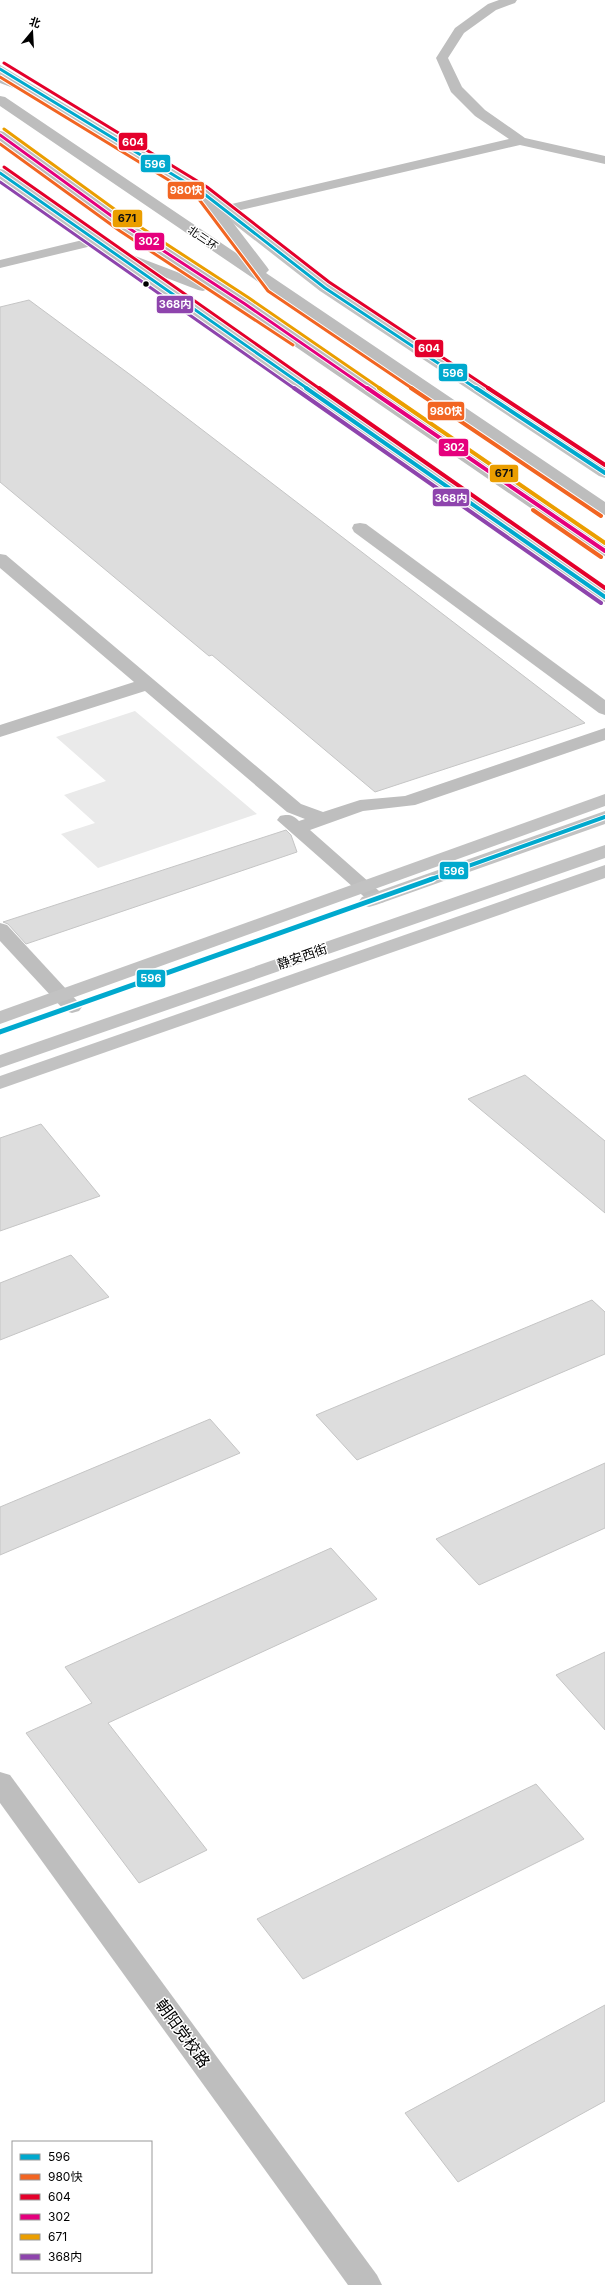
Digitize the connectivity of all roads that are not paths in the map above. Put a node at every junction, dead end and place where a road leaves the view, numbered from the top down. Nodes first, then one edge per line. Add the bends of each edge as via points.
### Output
1 (511, 0) edge
2 (0, 69) edge
3 (0, 78) edge
4 (35, 92) junction
5 (0, 100) edge
6 (0, 135) edge
7 (520, 141) junction
8 (605, 160) edge
9 (0, 173) edge
10 (203, 193) junction
11 (224, 210) junction
12 (95, 241) junction
13 (110, 251) junction
14 (0, 264) edge
15 (273, 286) junction
16 (246, 304) junction
17 (605, 473) edge
18 (605, 510) edge
19 (360, 528) dead end
20 (605, 551) edge
21 (0, 559) edge
22 (605, 597) edge
23 (147, 684) junction
24 (605, 709) edge
25 (0, 730) edge
26 (605, 734) edge
27 (605, 800) edge
28 (605, 818) edge
29 (323, 819) junction
30 (605, 851) edge
31 (605, 871) edge
32 (370, 893) junction
33 (0, 929) edge
34 (444, 929) junction
35 (346, 941) junction
36 (67, 1001) junction
37 (0, 1018) edge
38 (0, 1032) edge
39 (0, 1062) edge
40 (0, 1083) edge
41 (0, 1782) edge
42 (366, 2285) edge

1 - 7 street via 492,7 460,32 442,58 456,89 480,113
2 - 4 street
3 - 4 highway
4 - 10 street
5 - 15 highway, 北三环
6 - 16 highway via 124,225
7 - 8 street
7 - 11 street
9 - 12 street
10 - 11 street
10 - 15 highway
11 - 17 street via 325,288
12 - 13 street
12 - 14 street
13 - 16 highway
13 - 22 street
15 - 18 highway, 北三环
16 - 20 highway
19 - 24 street
21 - 23 street
23 - 25 street
23 - 29 street via 294,808
26 - 29 street via 408,801 360,806
27 - 32 street
28 - 32 street
29 - 32 street via 291,824
30 - 35 street, 静安西街
31 - 34 street
32 - 36 street
33 - 36 street
34 - 35 street
34 - 40 street via 187,1015
35 - 39 street, 静安西街
36 - 37 street
36 - 38 street
41 - 42 street, 朝阳党校路

